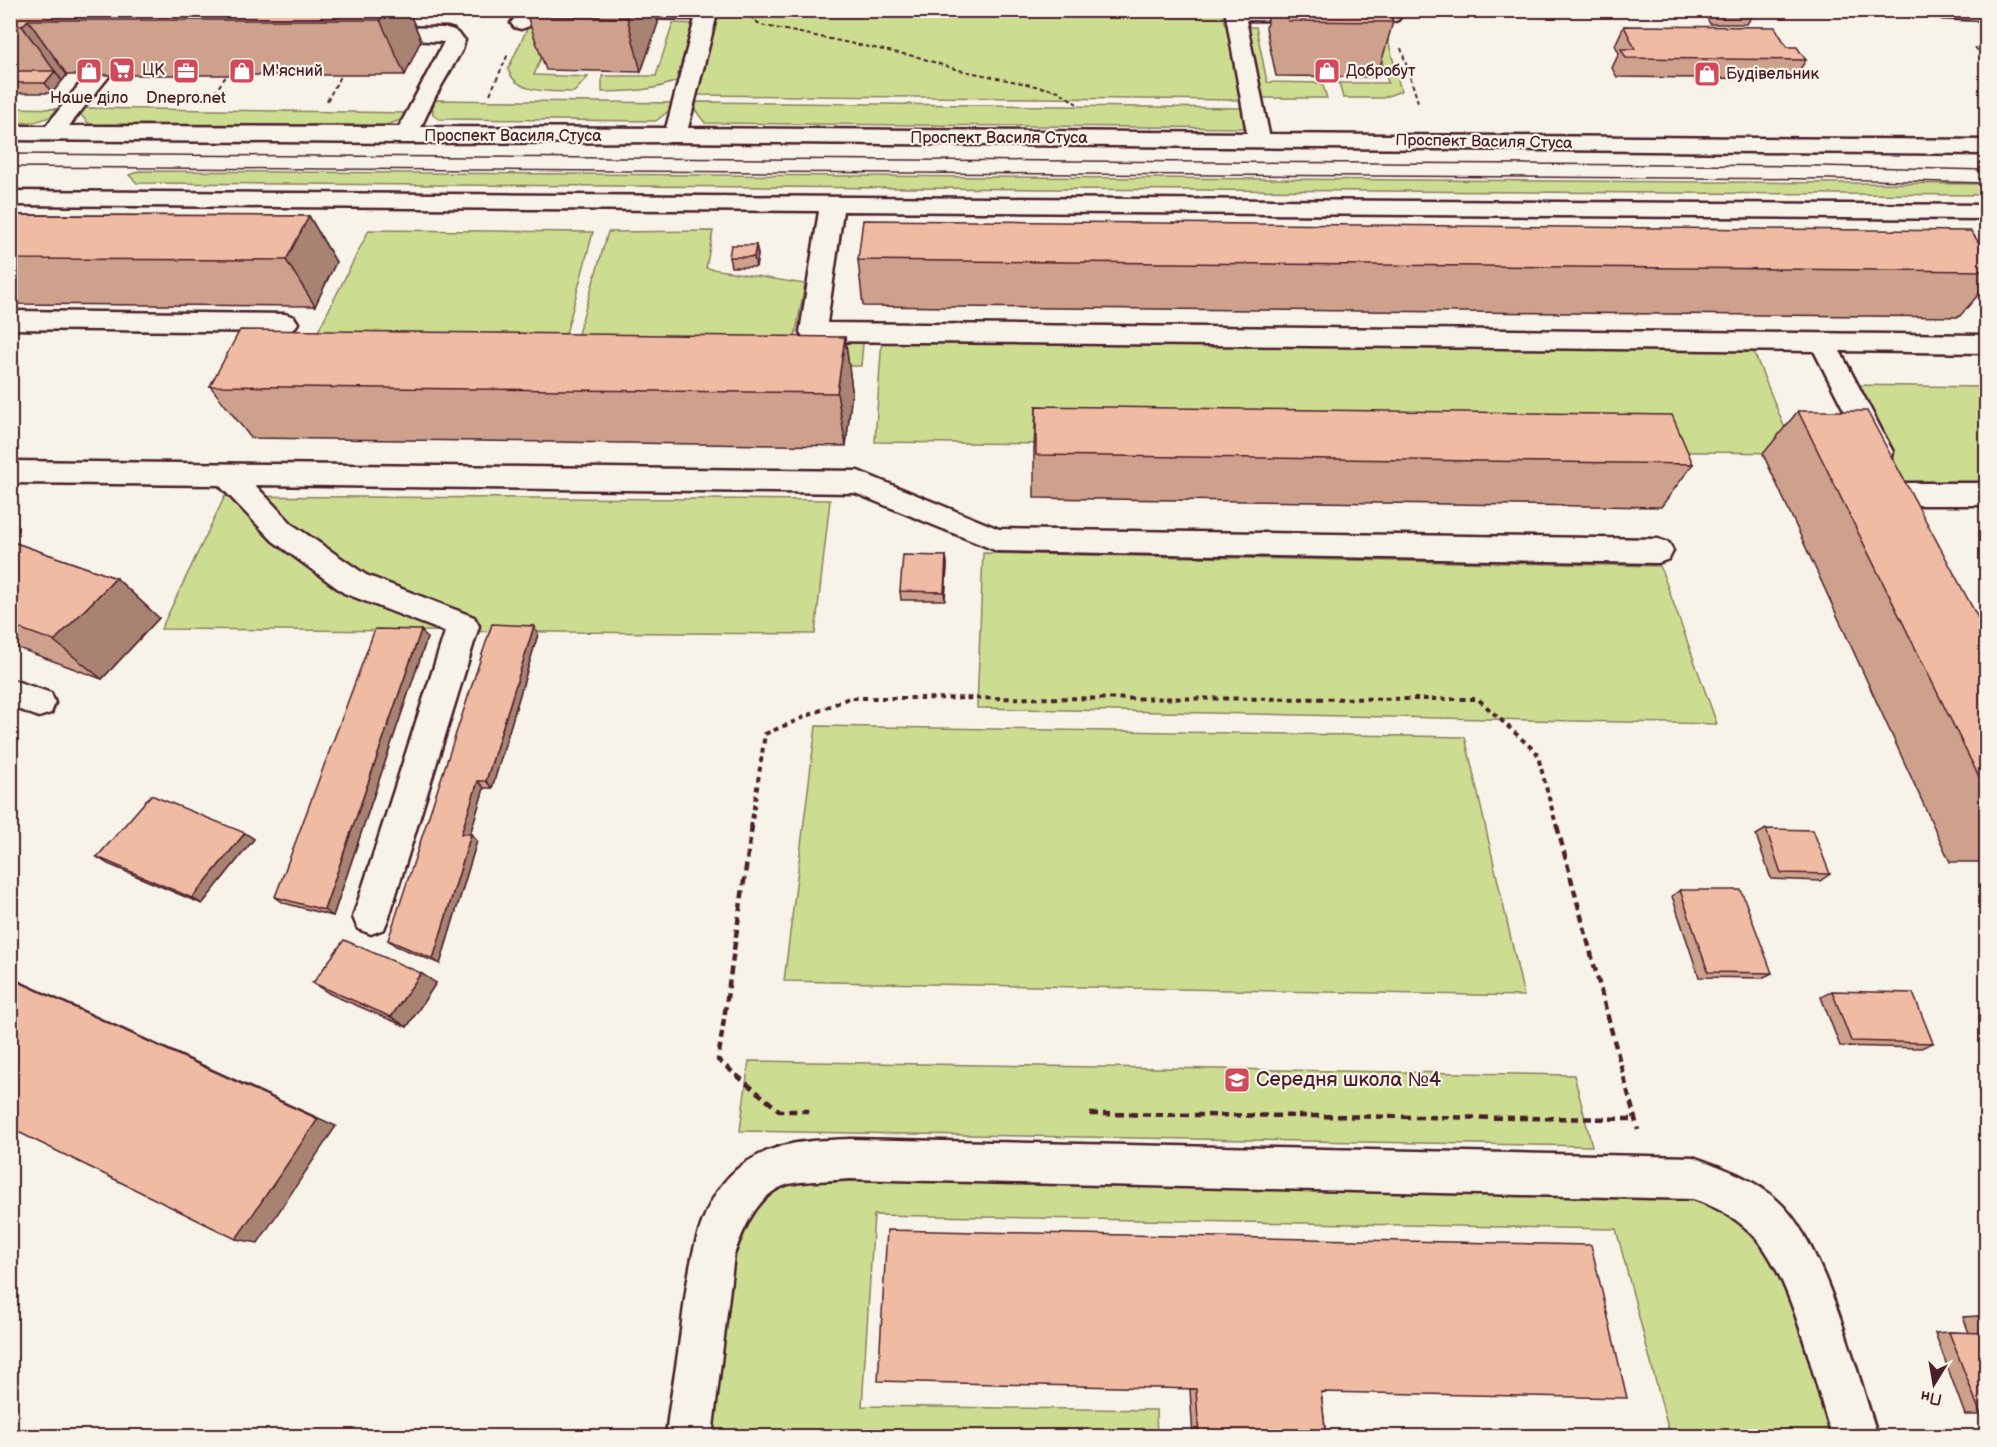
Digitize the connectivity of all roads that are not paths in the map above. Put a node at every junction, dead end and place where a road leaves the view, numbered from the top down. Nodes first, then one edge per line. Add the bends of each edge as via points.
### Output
1 (1946, 10) edge
2 (708, 12) edge
3 (1235, 12) edge
4 (1390, 13) edge
5 (1986, 14) edge
6 (521, 23) road end
7 (354, 33) dead end
8 (99, 75) edge
9 (10, 133) edge
10 (52, 134) junction
11 (675, 135) junction
12 (406, 136) junction
13 (1259, 140) junction
14 (1986, 147) edge
15 (10, 198) edge
16 (832, 204) junction
17 (1939, 211) junction
18 (1986, 212) edge
19 (1953, 234) edge
20 (10, 320) edge
21 (285, 323) dead end
22 (1822, 342) junction
23 (1986, 344) edge
24 (10, 472) edge
25 (227, 475) junction
26 (1900, 494) junction
27 (1986, 494) edge
28 (1915, 524) edge
29 (1658, 551) dead end
30 (370, 917) dead end
31 (689, 1437) edge
32 (1855, 1437) edge

1 - 5 street via 1949,14
2 - 6 street via 553,10
2 - 11 street
3 - 4 street
3 - 13 street
7 - 12 street via 447,34 454,40
8 - 10 street
9 - 10 street, Проспект Василя Стуса
10 - 12 street, Проспект Василя Стуса
11 - 12 street, Проспект Василя Стуса
11 - 13 street, Проспект Василя Стуса
13 - 14 street, Проспект Василя Стуса
15 - 16 street
16 - 17 street
16 - 22 street via 813,332
17 - 18 street
17 - 19 street
20 - 21 street
22 - 23 street
22 - 26 street
24 - 25 street
25 - 29 street via 858,482 997,540
25 - 30 street via 282,533 355,584 463,626
26 - 27 street
26 - 28 street
31 - 32 street via 713,1255 727,1215 759,1178 788,1163 850,1159 1693,1178 1720,1186 1764,1214 1786,1240 1803,1276

